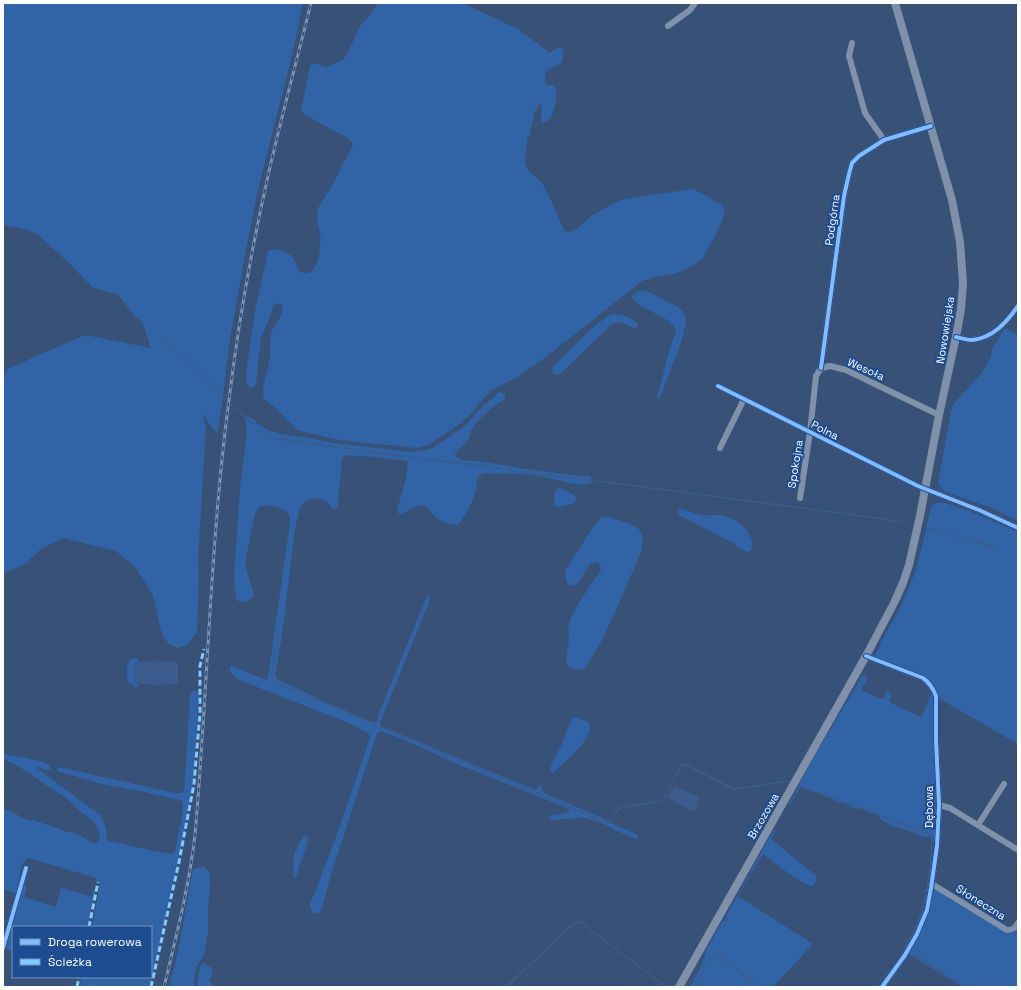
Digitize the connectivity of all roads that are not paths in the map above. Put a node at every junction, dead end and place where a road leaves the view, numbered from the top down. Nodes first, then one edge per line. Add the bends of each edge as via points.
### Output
1 (695, 3) edge
2 (895, 3) edge
3 (668, 26) dead end
4 (852, 43) dead end
5 (931, 126) junction
6 (884, 140) junction
7 (1018, 306) edge
8 (956, 337) junction
9 (821, 368) junction
10 (718, 386) dead end
11 (744, 399) junction
12 (939, 415) junction
13 (810, 432) junction
14 (720, 448) dead end
15 (925, 489) junction
16 (800, 498) dead end
17 (1018, 528) edge
18 (866, 656) junction
19 (1004, 784) dead end
20 (939, 805) junction
21 (978, 825) junction
22 (1018, 850) edge
23 (26, 868) dead end
24 (932, 884) junction
25 (1018, 923) edge
26 (3, 948) edge
27 (679, 987) edge
28 (882, 987) edge

1 - 3 street via 690,10
2 - 5 main road, Nowowiejska
4 - 6 street via 849,56 865,113
5 - 6 street, Podgórna
5 - 8 main road, Nowowiejska via 952,200 960,242 961,309
6 - 9 street, Podgórna via 859,156 852,163 848,174
7 - 8 street via 991,334 970,340
8 - 12 main road, Nowowiejska
9 - 12 street, Wesoła via 830,366 846,370
9 - 13 street via 816,376
10 - 11 street, Polna
11 - 13 street, Polna
11 - 14 street
12 - 15 main road, Nowowiejska
13 - 15 street, Polna
13 - 16 street, Spokojna
15 - 17 street, Polna
15 - 18 main road, Nowowiejska via 903,583
18 - 20 street, Dębowa via 918,676 928,681 934,689
18 - 27 main road, Brzozowa
19 - 21 street
20 - 21 street via 950,808
20 - 24 street, Dębowa
21 - 22 street
23 - 26 street
24 - 25 street, Słoneczna via 1007,930 1015,928
24 - 28 street, Dębowa via 917,934

